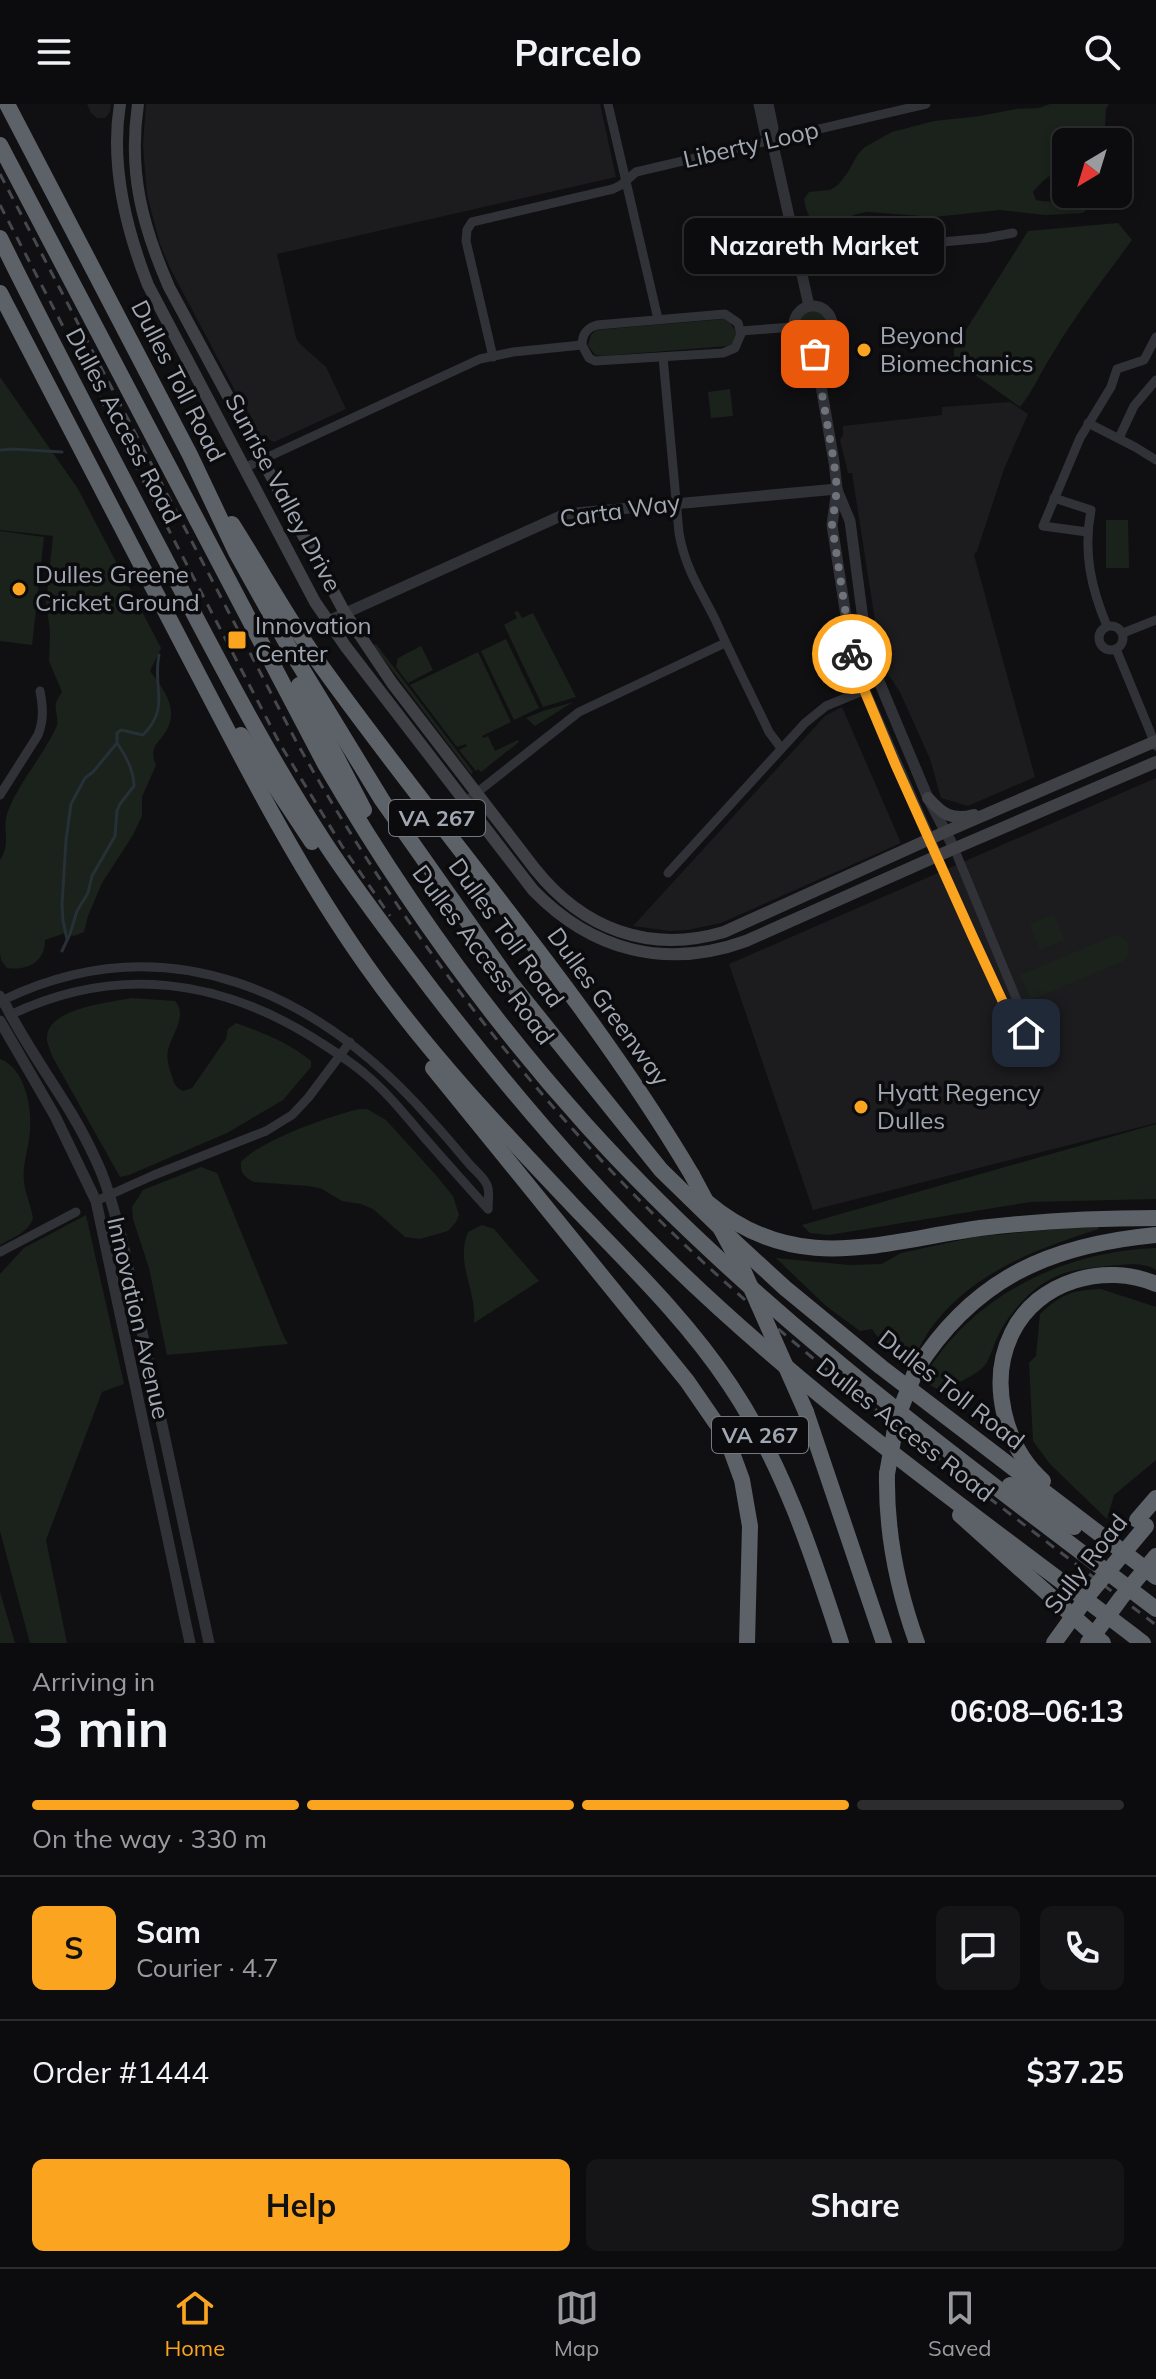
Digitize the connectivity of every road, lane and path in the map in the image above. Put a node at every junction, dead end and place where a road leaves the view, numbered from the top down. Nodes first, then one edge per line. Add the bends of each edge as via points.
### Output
1 (7, 104) edge
2 (120, 104) edge
3 (138, 104) edge
4 (608, 104) edge
5 (759, 104) edge
6 (768, 104) edge
7 (926, 104) edge
8 (771, 138) junction
9 (0, 145) edge
10 (626, 183) junction
11 (1013, 233) dead end
12 (0, 238) edge
13 (799, 255) junction
14 (0, 293) edge
15 (809, 306) junction
16 (658, 319) junction
17 (793, 327) junction
18 (741, 331) junction
19 (1156, 337) edge
20 (582, 345) junction
21 (814, 345) junction
22 (493, 357) junction
23 (663, 357) junction
24 (1156, 380) edge
25 (1088, 423) junction
26 (1119, 438) junction
27 (190, 455) junction
28 (262, 460) junction
29 (1156, 460) edge
30 (244, 468) junction
31 (837, 489) junction
32 (1054, 498) junction
33 (677, 502) junction
34 (120, 524) junction
35 (1087, 532) junction
36 (236, 552) junction
37 (345, 613) junction
38 (1156, 620) edge
39 (328, 621) junction
40 (1107, 626) junction
41 (1123, 633) junction
42 (725, 643) junction
43 (1116, 649) junction
44 (865, 690) junction
45 (40, 691) dead end
46 (1155, 743) edge
47 (781, 748) junction
48 (1156, 762) edge
49 (477, 793) junction
50 (0, 795) edge
51 (928, 798) junction
52 (465, 802) junction
53 (1011, 803) junction
54 (945, 832) junction
55 (929, 840) junction
56 (954, 848) junction
57 (937, 856) junction
58 (668, 873) dead end
59 (430, 930) junction
60 (1, 999) edge
61 (402, 1015) junction
62 (3, 1018) edge
63 (453, 1018) junction
64 (350, 1042) junction
65 (341, 1056) junction
66 (631, 1130) junction
67 (110, 1196) junction
68 (96, 1201) junction
69 (76, 1212) dead end
70 (1156, 1218) edge
71 (1156, 1235) edge
72 (0, 1252) edge
73 (1156, 1284) edge
74 (874, 1390) junction
75 (879, 1442) junction
76 (1156, 1498) edge
77 (1146, 1520) edge
78 (1113, 1544) junction
79 (1156, 1556) edge
80 (1156, 1577) edge
81 (1156, 1589) edge
82 (1156, 1609) edge
83 (190, 1643) edge
84 (209, 1643) edge
85 (747, 1643) edge
86 (841, 1643) edge
87 (884, 1643) edge
88 (917, 1643) edge
89 (1054, 1643) edge
90 (1088, 1643) edge
91 (1103, 1643) edge
92 (1143, 1643) edge

1 - 27 highway, Dulles Toll Road / VA 267
2 - 30 main road, Sunrise Valley Drive via 122,197 140,263
3 - 28 main road, Sunrise Valley Drive via 134,161 153,250
4 - 10 street
5 - 8 street
6 - 8 street
7 - 8 street, Liberty Loop
8 - 10 street, Liberty Loop via 636,172
8 - 13 street
9 - 59 highway, Dulles Access Road via 310,736
10 - 16 street
10 - 22 street, Liberty Loop via 469,225 466,241
11 - 13 street
12 - 63 highway, Dulles Access Road via 273,760 340,866
13 - 15 street
14 - 34 highway, VA 267
15 - 17 street via 799,311
15 - 21 street via 821,308 832,323 825,340
16 - 18 street via 725,314 734,317
16 - 20 street via 593,326 583,335
17 - 18 street
17 - 21 street via 802,342
18 - 23 street via 739,343 730,351
19 - 25 street via 1144,360 1117,369
20 - 22 street
20 - 23 street via 595,361
21 - 31 street
22 - 28 street via 454,370
23 - 33 street
24 - 26 street via 1134,406
25 - 26 street
25 - 32 street
26 - 29 street
27 - 36 highway, Dulles Toll Road
27 - 87 highway, Dulles Greenway / VA 267, bridge via 314,654 579,1004 692,1175 757,1299 806,1412
28 - 30 street
28 - 37 main road, Sunrise Valley Drive
30 - 39 main road, Sunrise Valley Drive
31 - 33 street, Carta Way
31 - 44 street via 832,525 851,649
31 - 51 street via 850,521 869,654
32 - 35 street via 1091,510
32 - 35 street via 1043,526
33 - 37 street, Carta Way via 565,514
33 - 42 street via 684,557
34 - 61 highway, VA 267 via 297,858
34 - 63 highway via 160,581 236,727 274,787 414,978
35 - 40 street via 1089,571
36 - 59 highway via 253,599
36 - 66 highway, Dulles Toll Road via 333,723 403,831 510,982
37 - 39 street, Carta Way
37 - 49 main road, Sunrise Valley Drive
38 - 41 street
39 - 52 main road, Sunrise Valley Drive
40 - 41 street
40 - 43 street via 1100,642 1108,650
41 - 43 street
42 - 47 street
42 - 49 street via 579,712
43 - 46 street
44 - 47 street via 826,706
44 - 55 street
45 - 50 street via 42,726
46 - 53 main road, Sunrise Valley Drive
47 - 58 street
48 - 56 main road, Sunrise Valley Drive
49 - 52 street
49 - 55 main road, Sunrise Valley Drive via 567,904 621,932 662,940 724,932
51 - 53 main road via 941,812 958,818
51 - 54 street
52 - 57 main road, Sunrise Valley Drive via 533,890 564,919 610,943 655,954 723,949
53 - 54 main road, Sunrise Valley Drive
54 - 55 main road, Sunrise Valley Drive
54 - 56 street
55 - 57 street
56 - 57 main road, Sunrise Valley Drive
56 - 57 street via 1026,1033 1009,1015
59 - 74 highway, Dulles Access Road via 506,1031 611,1151 778,1312
60 - 62 street, Innovation Avenue
60 - 64 street, Innovation Avenue via 76,974 119,967 176,969 259,990
61 - 85 highway via 436,1073 687,1381 727,1439 742,1480 750,1526
61 - 86 highway, VA 267 via 483,1111 672,1311 729,1383 785,1486
62 - 65 street via 91,988 134,983 182,986 267,1011
62 - 67 street, Innovation Avenue via 78,1124
62 - 68 street, Innovation Avenue
63 - 75 highway, Dulles Access Road via 554,1140 662,1254 778,1361
64 - 65 street
64 - 65 street, Innovation Avenue via 404,1089 487,1183 488,1209 379,1086
65 - 67 street via 292,1115 266,1131
66 - 70 highway via 724,1216 756,1233 803,1247 849,1250 1034,1222
66 - 78 highway, Dulles Toll Road via 669,1177 785,1288
67 - 68 street
67 - 84 street, Innovation Avenue
68 - 83 street, Innovation Avenue
69 - 72 street
71 - 88 highway, bridge via 1069,1251 1007,1277 958,1315 916,1370 897,1418 887,1507 893,1559
73 - 78 highway via 1105,1274 1054,1290 1030,1307 1015,1327 1001,1368 1004,1410 1023,1456
74 - 81 highway
74 - 82 highway, Dulles Access Road
75 - 91 highway
75 - 92 highway, Dulles Access Road
76 - 77 highway, Sully Road
77 - 89 highway, Sully Road, bridge
78 - 80 highway, Dulles Toll Road
79 - 90 highway, Sully Road, bridge

